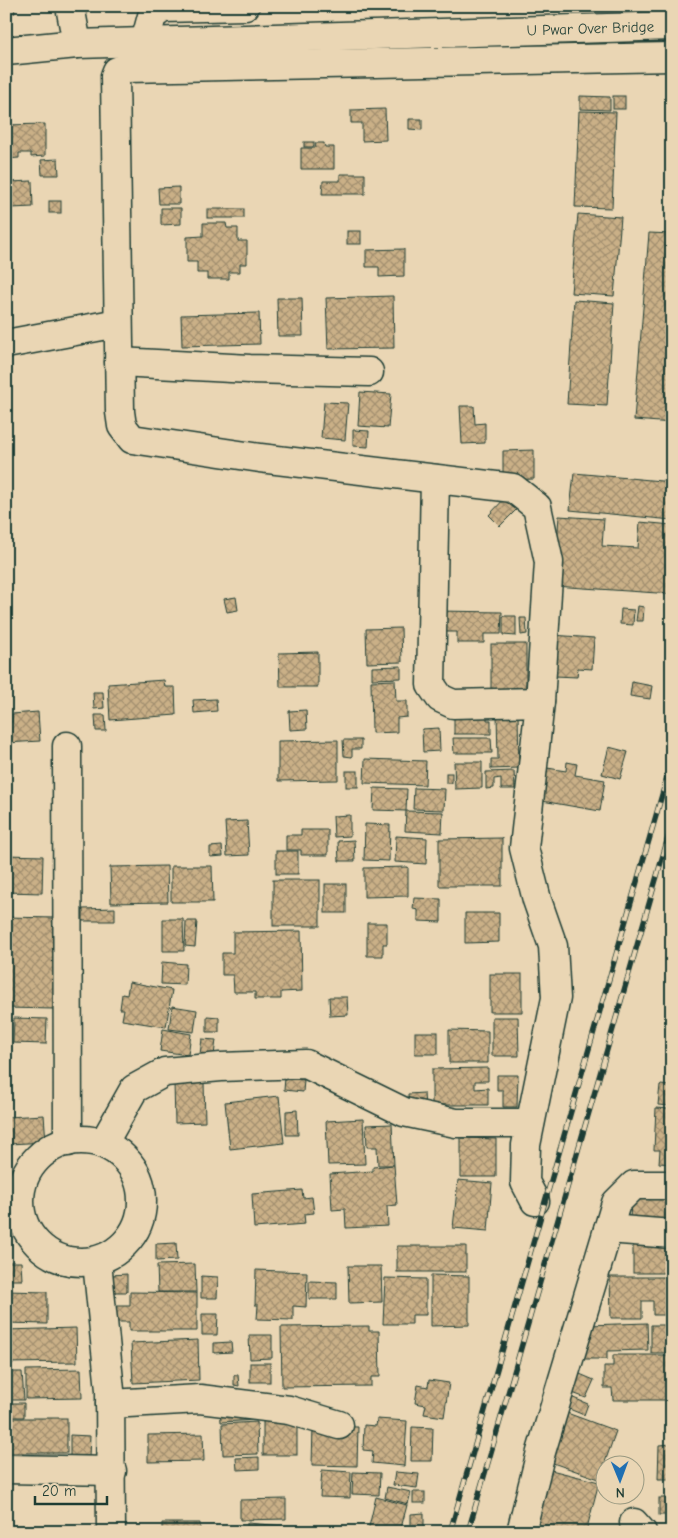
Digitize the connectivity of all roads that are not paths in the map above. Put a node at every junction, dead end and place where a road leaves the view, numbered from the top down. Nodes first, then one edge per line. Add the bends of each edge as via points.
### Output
1 (70, 6) edge
2 (245, 6) edge
3 (672, 26) edge
4 (145, 42) junction
5 (77, 44) junction
6 (6, 51) edge
7 (672, 56) edge
8 (118, 323) junction
9 (6, 344) edge
10 (119, 362) junction
11 (369, 372) dead end
12 (435, 478) junction
13 (540, 702) junction
14 (67, 746) dead end
15 (530, 1123) junction
16 (68, 1142) junction
17 (103, 1144) junction
18 (672, 1185) edge
19 (14, 1189) edge
20 (535, 1201) dead end
21 (608, 1229) junction
22 (672, 1234) edge
23 (97, 1262) junction
24 (110, 1404) junction
25 (339, 1425) dead end
26 (6, 1469) edge
27 (112, 1471) junction
28 (111, 1532) edge
29 (521, 1532) edge

1 - 5 street
2 - 4 street via 163,8 152,16
3 - 4 street, U Pwar Over Bridge
4 - 5 street, U Pwar Over Bridge
5 - 6 street, U Pwar Over Bridge
7 - 8 street via 121,69 115,76
8 - 9 street
8 - 10 street
10 - 11 street
10 - 12 street via 122,426 132,439 260,458
12 - 13 street via 513,488 537,507 549,562
12 - 13 street via 431,685 440,698 454,704
13 - 15 street via 524,848 553,946 556,998
14 - 16 street
15 - 17 street via 456,1123 404,1112 306,1064 221,1067 165,1072 134,1089
15 - 20 street via 525,1182
16 - 17 street via 80,1140
16 - 19 street via 36,1159 24,1180
17 - 23 street via 124,1157 138,1176 143,1199 139,1223 126,1243
18 - 21 street via 634,1185 616,1203
19 - 23 street via 25,1226 39,1246 59,1258
21 - 22 street
21 - 29 street via 541,1452
23 - 24 street
24 - 25 street via 200,1399 289,1410
24 - 27 street
26 - 27 street
27 - 28 street

